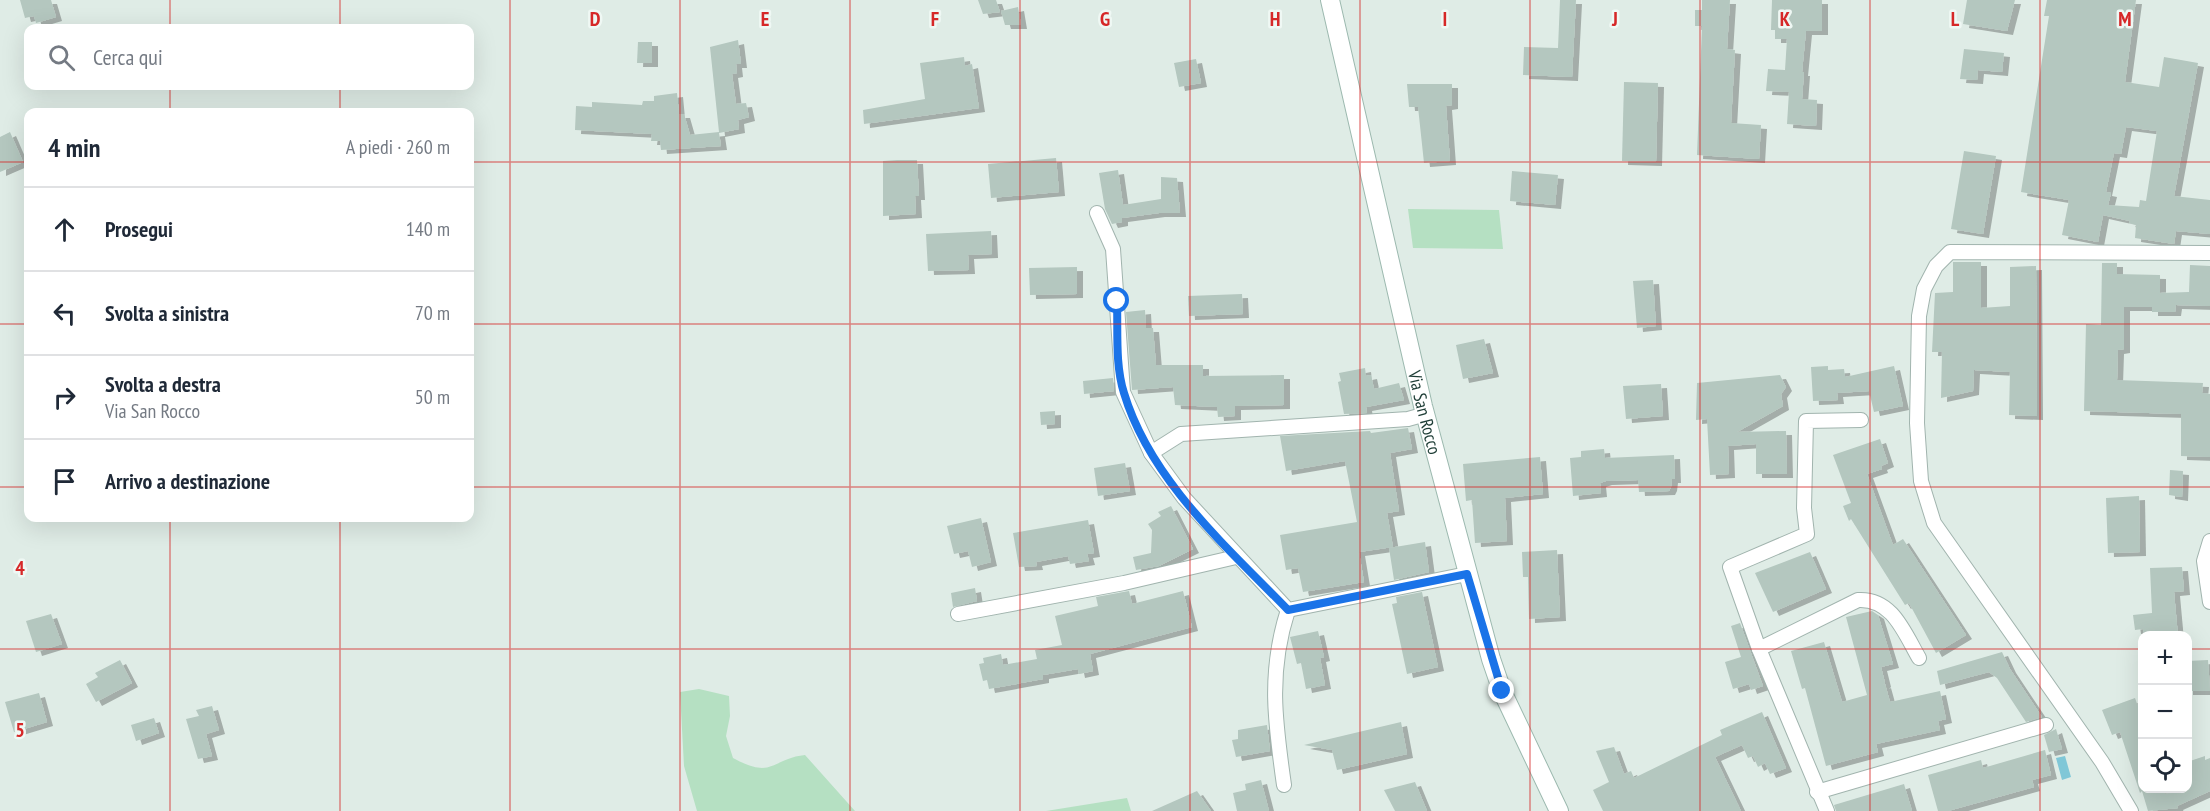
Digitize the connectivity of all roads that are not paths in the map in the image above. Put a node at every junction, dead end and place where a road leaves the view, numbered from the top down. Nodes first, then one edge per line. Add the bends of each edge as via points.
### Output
1 (1330, 0) edge
2 (1097, 213) dead end
3 (2210, 253) edge
4 (1426, 414) junction
5 (1861, 420) dead end
6 (1151, 453) junction
7 (2210, 541) edge
8 (1236, 557) junction
9 (1467, 574) junction
10 (2210, 602) edge
11 (1288, 610) junction
12 (958, 614) dead end
13 (1759, 649) junction
14 (1918, 658) dead end
15 (2046, 725) dead end
16 (1284, 785) dead end
17 (1817, 792) junction
18 (1559, 811) edge
19 (1827, 811) edge
20 (2131, 811) edge

1 - 4 street, Via San Rocco
2 - 6 street via 1113,249 1123,392
3 - 20 street via 1950,252 1936,266 1923,289 1919,316 1920,470 1934,523 2102,762
4 - 6 street via 1407,419 1181,434
4 - 9 street, Via San Rocco
5 - 13 street via 1806,422 1807,534 1730,567
6 - 8 street
7 - 10 street via 2204,561
8 - 11 street
8 - 12 street via 1124,584
9 - 11 street
9 - 18 street, Via San Rocco via 1502,691
11 - 16 street via 1274,673 1274,719
13 - 14 street via 1858,600 1869,600 1882,604 1895,617
13 - 17 street
15 - 17 street
17 - 19 street

